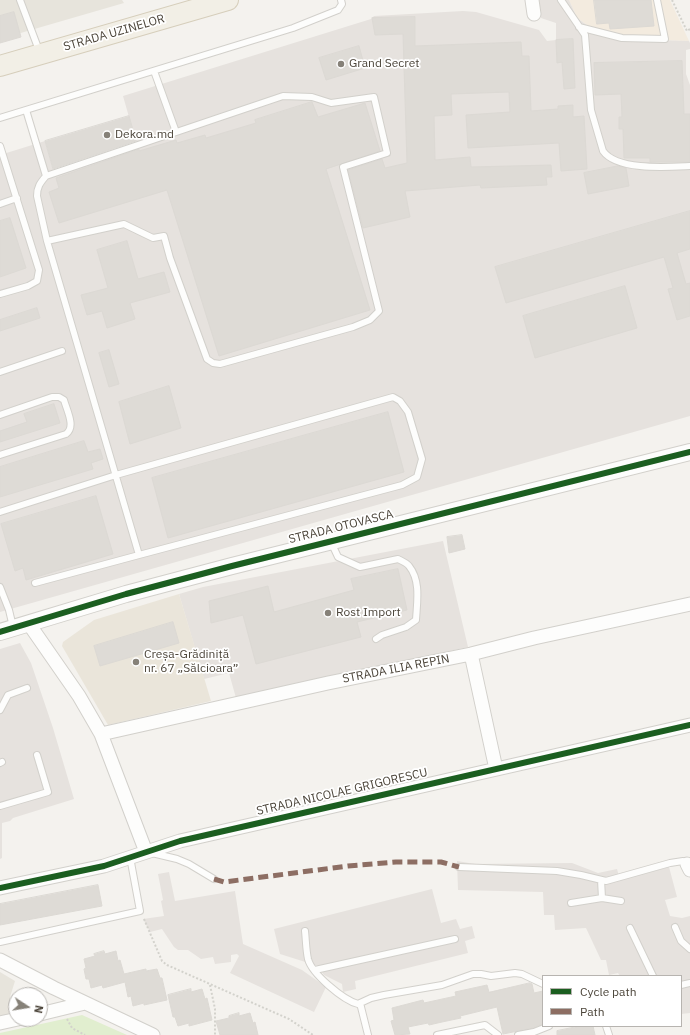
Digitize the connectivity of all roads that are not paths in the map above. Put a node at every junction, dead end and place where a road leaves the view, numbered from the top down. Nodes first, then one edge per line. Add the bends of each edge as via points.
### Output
1 (20, 0) edge
2 (228, 0) edge
3 (341, 0) edge
4 (532, 0) edge
5 (561, 0) edge
6 (657, 0) edge
7 (534, 14) dead end
8 (580, 27) junction
9 (41, 54) junction
10 (0, 66) edge
11 (154, 71) junction
12 (26, 110) junction
13 (0, 118) edge
14 (176, 132) junction
15 (0, 146) edge
16 (690, 166) edge
17 (46, 176) junction
18 (16, 198) junction
19 (0, 204) edge
20 (47, 241) junction
21 (0, 294) edge
22 (62, 351) dead end
23 (0, 372) edge
24 (0, 415) edge
25 (690, 452) edge
26 (0, 455) edge
27 (116, 475) junction
28 (0, 512) edge
29 (330, 541) junction
30 (139, 555) junction
31 (35, 583) dead end
32 (0, 587) edge
33 (690, 604) edge
34 (29, 624) junction
35 (7, 630) edge
36 (376, 639) dead end
37 (471, 654) junction
38 (27, 688) dead end
39 (0, 710) edge
40 (690, 725) edge
41 (101, 734) junction
42 (37, 755) dead end
43 (496, 769) junction
44 (0, 806) edge
45 (146, 852) junction
46 (130, 857) junction
47 (459, 867) dead end
48 (689, 867) edge
49 (214, 879) dead end
50 (601, 880) junction
51 (0, 888) edge
52 (602, 898) junction
53 (620, 900) dead end
54 (571, 903) dead end
55 (675, 927) dead end
56 (630, 928) dead end
57 (305, 931) dead end
58 (455, 939) dead end
59 (0, 942) edge
60 (690, 949) edge
61 (0, 960) edge
62 (315, 970) junction
63 (653, 975) edge
64 (542, 984) edge
65 (85, 1003) junction
66 (360, 1003) junction
67 (48, 1012) edge
68 (546, 1027) edge
69 (153, 1035) edge
70 (368, 1035) edge
71 (437, 1035) edge
72 (498, 1035) edge
73 (518, 1035) edge

1 - 9 lane
2 - 9 main road, STRADA UZINELOR
3 - 11 lane via 342,4 338,10 293,28
4 - 7 street
5 - 8 lane
6 - 8 lane via 665,39 622,38
8 - 16 lane via 585,35 591,110 606,156 641,167
9 - 10 main road, STRADA UZINELOR
11 - 12 lane
11 - 14 lane
12 - 13 lane
12 - 17 lane
14 - 17 lane
14 - 20 lane via 283,96 312,97 331,103 374,97 387,153 343,167 379,311 370,320 353,327 220,364 213,363 207,359 164,236 153,238 124,224
15 - 18 lane
17 - 20 lane via 37,189 37,196
18 - 19 lane
18 - 21 lane via 39,270 37,281
20 - 27 lane
22 - 23 lane
24 - 26 lane via 52,397 59,397 64,400 72,426 66,434
25 - 29 street, STRADA OTOVASCA
27 - 28 lane
27 - 30 lane
27 - 30 lane via 393,397 400,401 408,412 422,459 417,477 402,485
29 - 34 street, STRADA OTOVASCA via 126,594
29 - 36 lane via 338,557 360,567 398,559 408,565 415,578 418,592 416,620 406,627
30 - 31 lane
32 - 35 lane via 9,610
33 - 37 street, STRADA ILIA REPIN
34 - 35 street, STRADA OTOVASCA
34 - 41 street via 79,696
37 - 41 street, STRADA ILIA REPIN
37 - 43 street
38 - 39 lane via 8,695
40 - 43 street, STRADA NICOLAE GRIGORESCU
41 - 45 street
42 - 44 lane via 48,792
43 - 45 street, STRADA NICOLAE GRIGORESCU via 180,841
45 - 46 street, STRADA NICOLAE GRIGORESCU
45 - 49 lane via 177,859
46 - 51 street, STRADA NICOLAE GRIGORESCU via 104,866
46 - 59 lane via 140,911
47 - 50 lane via 556,871
48 - 50 lane via 683,861 606,881
50 - 52 lane
52 - 53 lane
52 - 54 lane
55 - 60 lane via 681,941
56 - 63 lane
57 - 62 lane via 308,958
58 - 62 lane
61 - 65 street
62 - 66 lane via 349,1001
64 - 66 lane via 515,973 491,976 473,974 442,985 384,995
65 - 67 street
65 - 69 street
66 - 70 lane
68 - 73 lane
71 - 72 lane via 485,1025

